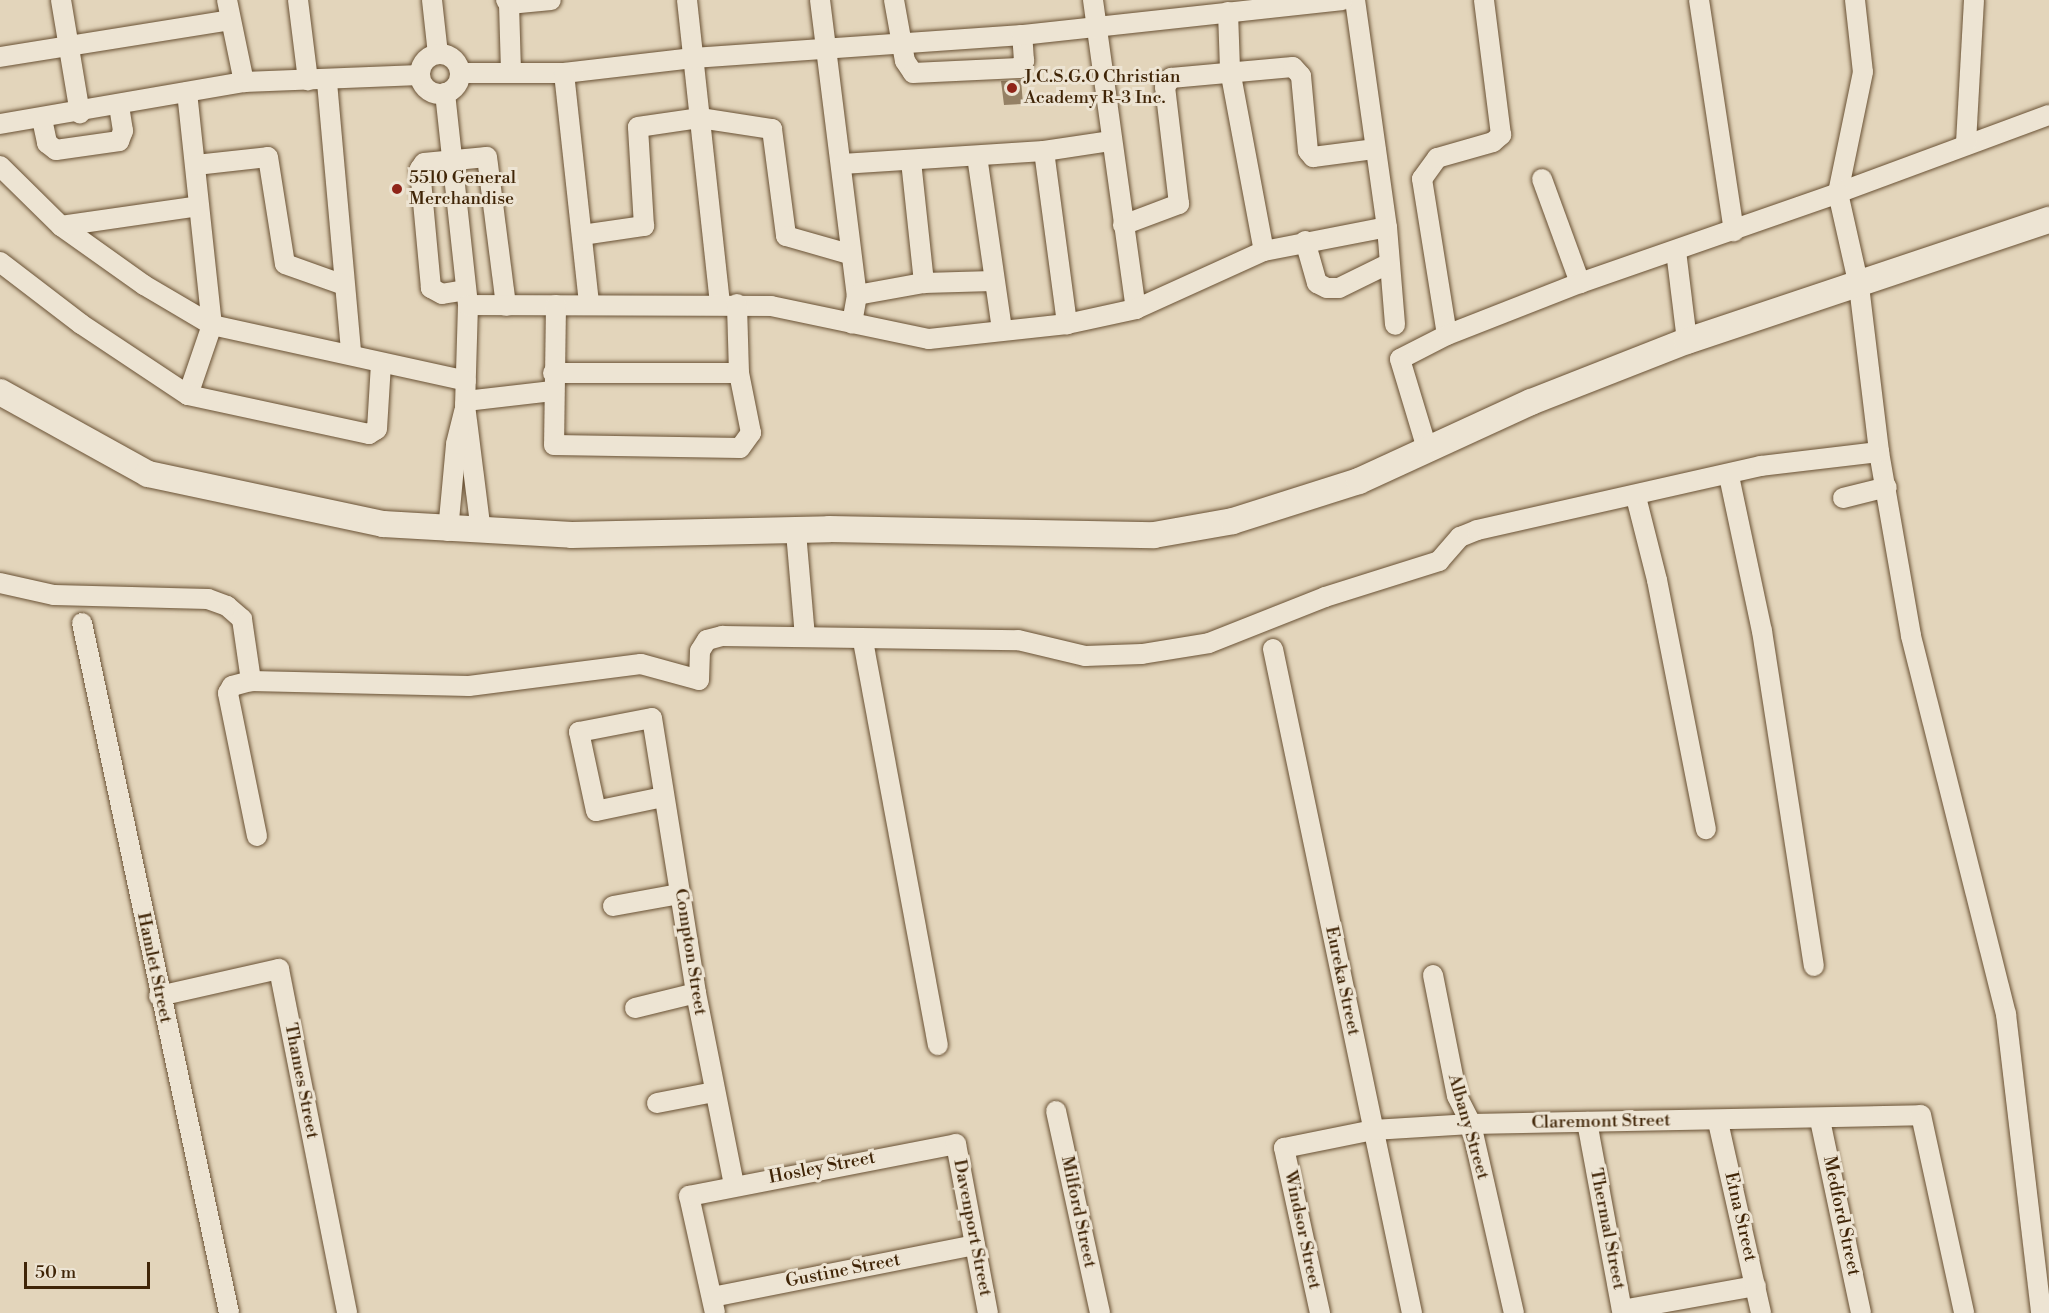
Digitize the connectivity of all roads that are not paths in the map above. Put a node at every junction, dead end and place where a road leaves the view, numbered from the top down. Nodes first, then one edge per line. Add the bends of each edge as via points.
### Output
1 (61, 0) edge
2 (227, 0) edge
3 (298, 0) edge
4 (432, 0) edge
5 (552, 0) edge
6 (687, 0) edge
7 (820, 0) edge
8 (894, 0) edge
9 (1093, 0) edge
10 (1342, 0) edge
11 (1355, 0) edge
12 (1484, 0) edge
13 (1699, 0) edge
14 (1855, 0) edge
15 (1974, 0) edge
16 (507, 2) edge
17 (1165, 8) edge
18 (1228, 12) junction
19 (230, 20) junction
20 (1097, 26) junction
21 (1022, 35) junction
22 (902, 43) junction
23 (69, 45) junction
24 (826, 48) junction
25 (438, 54) junction
26 (0, 57) edge
27 (693, 58) junction
28 (1230, 70) junction
29 (511, 72) junction
30 (460, 73) junction
31 (564, 73) junction
32 (420, 75) junction
33 (317, 81) junction
34 (244, 82) junction
35 (187, 92) junction
36 (445, 93) junction
37 (119, 105) junction
38 (80, 113) junction
39 (2049, 115) edge
40 (700, 118) junction
41 (42, 119) junction
42 (0, 124) edge
43 (1110, 141) junction
44 (1966, 143) junction
45 (1375, 149) junction
46 (1044, 151) junction
47 (977, 156) junction
48 (453, 161) junction
49 (911, 161) junction
50 (843, 164) junction
51 (196, 165) junction
52 (0, 166) edge
53 (1542, 179) dead end
54 (1838, 193) junction
55 (199, 206) junction
56 (2049, 220) edge
57 (1123, 225) junction
58 (61, 226) junction
59 (1387, 227) junction
60 (1734, 231) junction
61 (582, 235) junction
62 (1305, 241) junction
63 (1264, 251) junction
64 (1676, 251) junction
65 (849, 254) junction
66 (0, 262) edge
67 (1388, 264) junction
68 (993, 281) junction
69 (924, 283) junction
70 (1580, 283) junction
71 (344, 285) junction
72 (1859, 286) junction
73 (857, 295) junction
74 (467, 298) junction
75 (729, 303) junction
76 (556, 305) junction
77 (589, 305) junction
78 (506, 306) junction
79 (1136, 309) junction
80 (852, 324) junction
81 (1067, 324) junction
82 (212, 325) junction
83 (1395, 325) dead end
84 (1002, 330) junction
85 (1448, 335) junction
86 (1687, 341) junction
87 (351, 353) junction
88 (381, 363) junction
89 (739, 373) junction
90 (466, 381) junction
91 (553, 382) junction
92 (0, 393) edge
93 (188, 394) junction
94 (465, 403) junction
95 (1880, 452) junction
96 (1428, 453) junction
97 (1729, 476) junction
98 (1887, 487) junction
99 (1636, 497) junction
100 (1843, 498) dead end
101 (448, 531) junction
102 (481, 532) junction
103 (796, 532) junction
104 (0, 583) edge
105 (82, 623) dead end
106 (805, 637) junction
107 (863, 641) junction
108 (1273, 649) dead end
109 (251, 681) junction
110 (663, 797) junction
111 (1706, 829) dead end
112 (257, 836) dead end
113 (680, 894) junction
114 (613, 906) dead end
115 (1814, 966) dead end
116 (1433, 975) dead end
117 (696, 993) junction
118 (159, 996) junction
119 (635, 1008) dead end
120 (938, 1046) dead end
121 (714, 1092) junction
122 (657, 1103) dead end
123 (1056, 1112) dead end
124 (1820, 1120) junction
125 (1587, 1122) junction
126 (1718, 1122) junction
127 (1471, 1124) junction
128 (1373, 1130) junction
129 (956, 1144) joint
130 (1284, 1148) joint
131 (734, 1185) junction
132 (974, 1245) junction
133 (1756, 1286) junction
134 (713, 1305) edge
135 (229, 1313) edge
136 (348, 1313) edge
137 (988, 1313) edge
138 (1100, 1313) edge
139 (1320, 1313) edge
140 (1412, 1313) edge
141 (1514, 1313) edge
142 (1761, 1313) edge
143 (1861, 1313) edge
144 (1964, 1313) edge
145 (2041, 1313) edge

1 - 23 street
2 - 19 street
3 - 33 street
4 - 25 street
5 - 16 street
6 - 27 street
7 - 24 street
8 - 22 street
9 - 20 street
10 - 18 street
11 - 45 street
12 - 85 street via 1501,135 1493,142 1437,158 1422,179
13 - 60 street
14 - 54 street via 1863,72
15 - 44 street
16 - 29 street
17 - 18 street
17 - 20 street
18 - 28 street
19 - 23 street
19 - 34 street
20 - 21 street
20 - 43 street
21 - 22 street
21 - 22 street via 1024,61 1019,68 913,73
22 - 24 street
23 - 26 street
23 - 38 street
24 - 27 street
24 - 50 street
25 - 30 street via 456,61
25 - 32 street via 428,58
27 - 31 street
27 - 40 street
28 - 45 street via 1293,67 1301,76 1308,151 1313,157
28 - 57 street via 1167,81 1179,204
28 - 63 street
29 - 30 street
29 - 31 street
30 - 36 street via 456,85
31 - 61 street
32 - 33 street
32 - 36 street via 429,90
33 - 34 street
33 - 71 street
34 - 35 street
35 - 37 street
35 - 51 street
36 - 48 street
37 - 38 street
37 - 41 street via 123,131 119,141 56,150 47,143
38 - 41 street
39 - 44 street
40 - 61 street via 638,127 644,226
40 - 65 street via 772,129 786,236
40 - 75 street
41 - 42 street
43 - 46 street
43 - 57 street
44 - 54 street
45 - 59 street
46 - 47 street
46 - 81 street
47 - 49 street
47 - 68 street
48 - 74 street
48 - 74 street via 424,163 420,170 431,288
48 - 78 street via 481,157 491,164
49 - 50 street
49 - 69 street
50 - 65 street
51 - 55 street
51 - 71 street via 268,157 285,264
52 - 58 street
53 - 70 street
54 - 60 street
54 - 72 street
55 - 58 street
55 - 82 street
56 - 72 street
57 - 79 street
58 - 82 street via 144,285
59 - 62 street
59 - 67 street
60 - 64 street
61 - 77 street
62 - 63 street
62 - 67 street via 1317,283 1327,288 1339,288
63 - 79 street
64 - 70 street
64 - 86 street
65 - 73 street
66 - 93 street via 81,324
67 - 83 street
68 - 69 street
68 - 84 street
69 - 73 street
70 - 85 street
71 - 87 street
72 - 86 street
72 - 95 street
73 - 80 street
74 - 78 street
74 - 90 street
75 - 77 street
75 - 80 street via 771,306
75 - 89 street
76 - 77 street
76 - 78 street
76 - 91 street
79 - 81 street
80 - 84 street via 929,339
81 - 84 street
82 - 87 street
82 - 93 street
85 - 96 street via 1400,359
86 - 96 street via 1531,402
87 - 88 street
88 - 90 street
88 - 93 street via 377,429 369,434
89 - 91 street
89 - 91 street via 751,433 740,448 554,445
90 - 94 street
91 - 94 street
92 - 101 street via 148,474 382,524
94 - 101 street via 456,444
94 - 102 street
95 - 97 street via 1772,464
95 - 98 street
96 - 103 street via 1359,481 1233,520 1154,535 829,529
97 - 99 street
97 - 115 street via 1762,631
98 - 100 street
98 - 145 street via 1911,636 2006,1014
99 - 107 street via 1477,530 1460,537 1449,556 1439,561 1325,597 1209,644 1086,656 1018,640
99 - 111 street via 1657,580
101 - 102 street
102 - 103 street
103 - 106 street
104 - 109 street via 54,595 208,599 227,606 243,619
105 - 118 street, Hamlet Street
106 - 107 street
106 - 109 street via 707,640 700,651 699,680 641,664 470,686
107 - 120 street
108 - 128 street, Eureka Street
109 - 112 street via 232,687 228,693
110 - 110 street, Compton Street via 652,718 579,732 596,811
110 - 113 street, Compton Street
113 - 114 street
113 - 117 street, Compton Street
116 - 127 street, Albany Street via 1457,1096
117 - 119 street
117 - 121 street, Compton Street
118 - 135 street, Hamlet Street
118 - 136 street, Thames Street via 279,969
121 - 122 street
121 - 131 street, Compton Street
123 - 138 street, Milford Street
124 - 126 street, Claremont Street
124 - 143 street, Medford Street
124 - 144 street, Claremont Street via 1921,1115
125 - 126 street, Claremont Street
125 - 127 street, Claremont Street
125 - 133 street, Thermal Street via 1622,1310
126 - 133 street, Etna Street
127 - 128 street, Claremont Street
127 - 141 street, Albany Street
128 - 130 street, Claremont Street
128 - 140 street, Eureka Street
129 - 131 street, Hosley Street
129 - 132 street, Davenport Street
130 - 139 street, Windsor Street
131 - 134 street, Hosley Street via 689,1196
132 - 134 street, Gustine Street
132 - 137 street, Davenport Street
133 - 142 street, Etna Street

